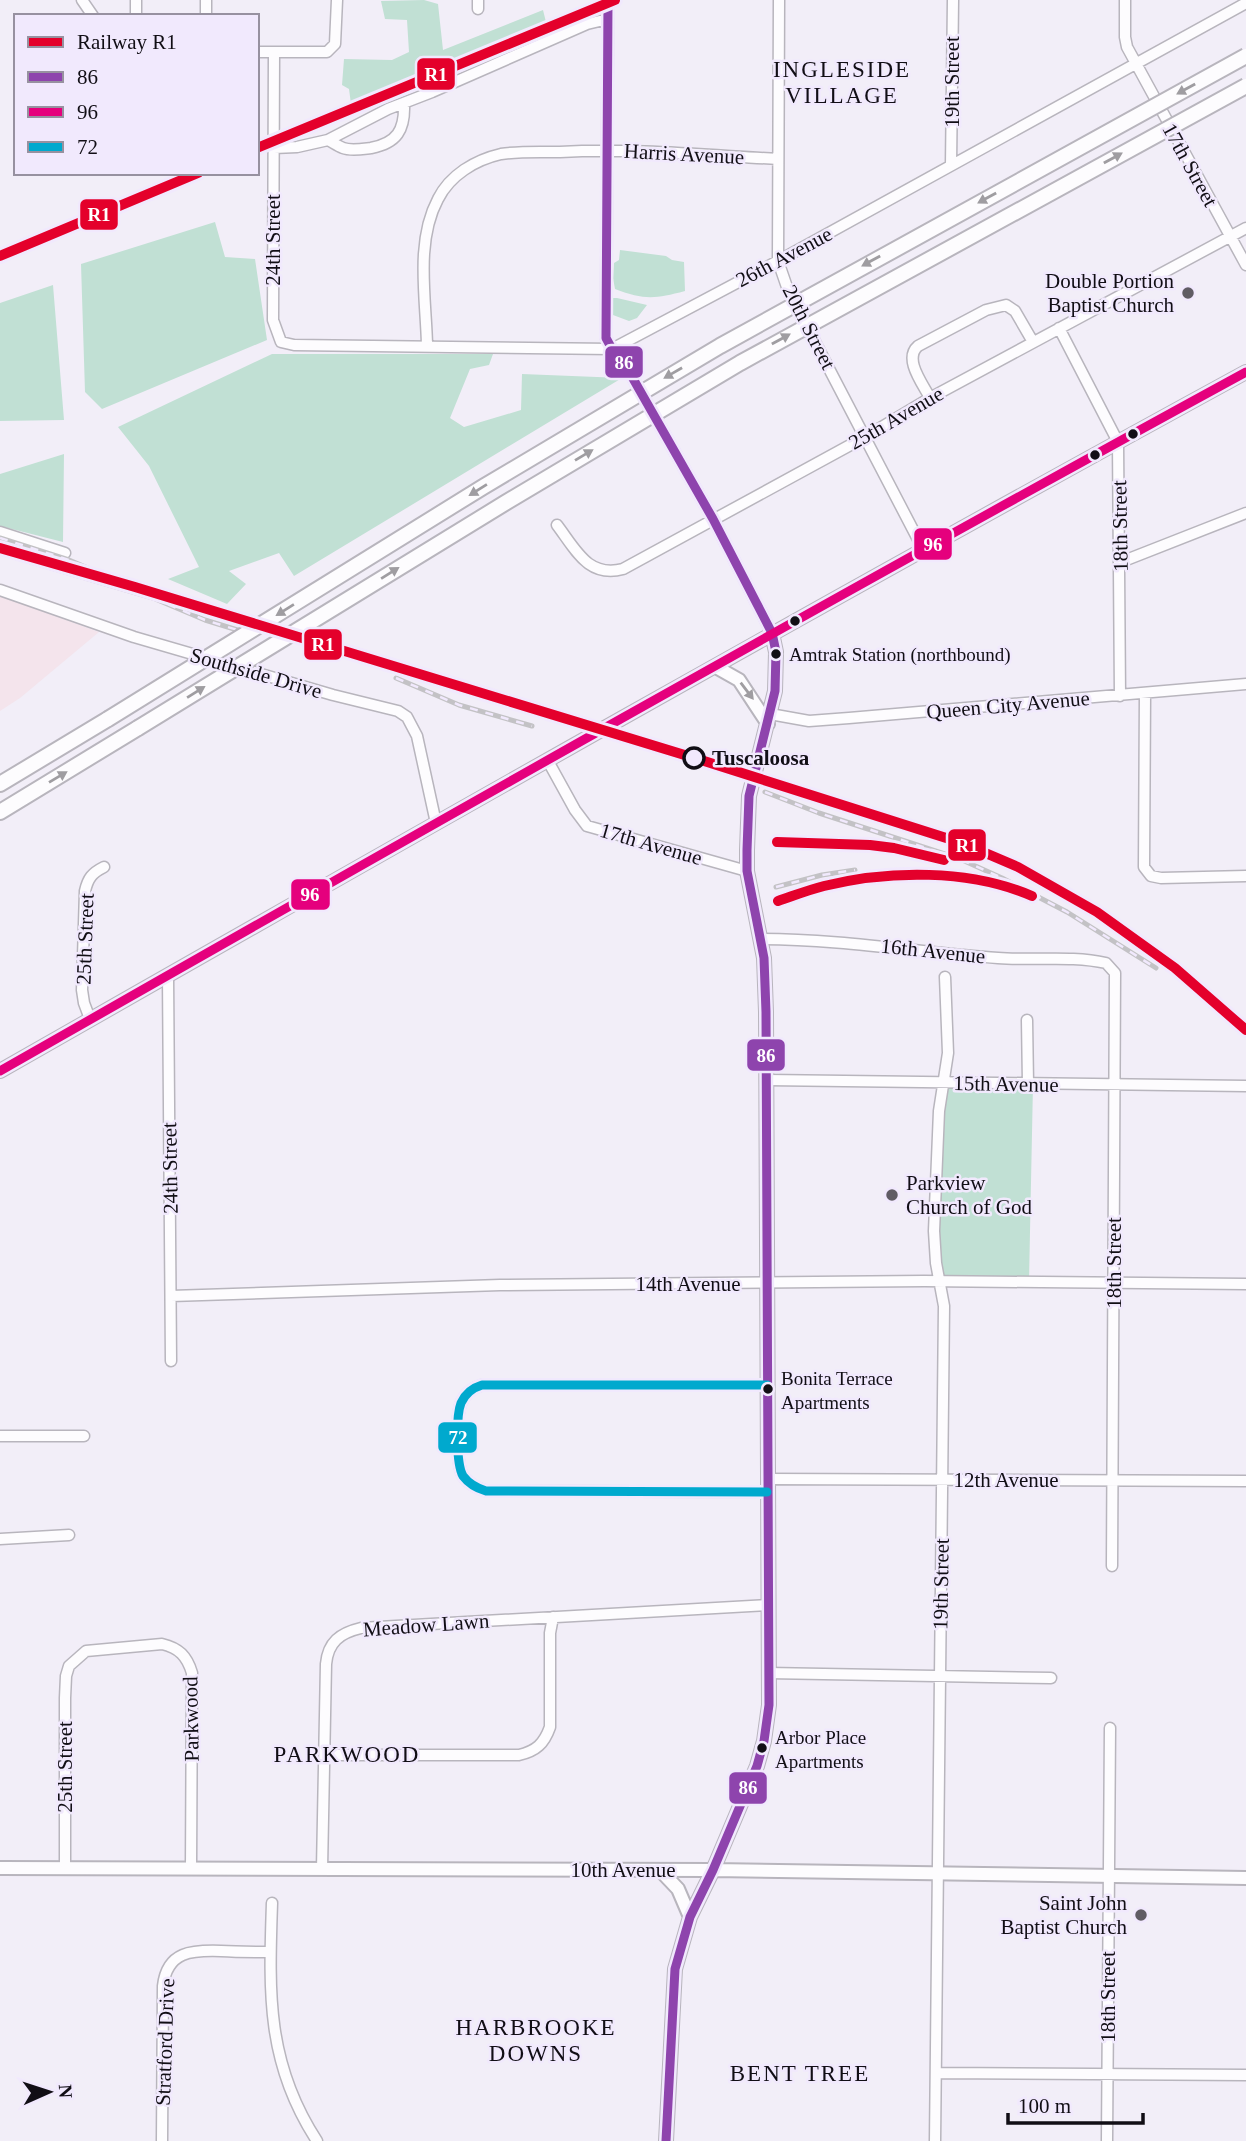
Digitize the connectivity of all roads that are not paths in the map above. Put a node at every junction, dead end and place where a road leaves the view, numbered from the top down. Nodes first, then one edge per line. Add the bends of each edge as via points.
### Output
1 (337, 0) edge
2 (608, 0) edge
3 (779, 0) edge
4 (953, 0) edge
5 (1125, 0) edge
6 (1246, 3) edge
7 (608, 19) junction
8 (259, 52) edge
9 (274, 52) junction
10 (1246, 56) edge
11 (1135, 64) junction
12 (1246, 86) edge
13 (404, 109) junction
14 (328, 140) junction
15 (274, 148) junction
16 (607, 150) junction
17 (778, 159) junction
18 (951, 165) junction
19 (1246, 228) edge
20 (1229, 236) junction
21 (778, 261) junction
22 (1246, 265) edge
23 (1059, 328) junction
24 (281, 342) joint
25 (1033, 342) junction
26 (427, 345) junction
27 (612, 349) junction
28 (1246, 372) edge
29 (930, 398) junction
30 (865, 437) junction
31 (1118, 442) junction
32 (1246, 513) edge
33 (713, 519) junction
34 (557, 525) dead end
35 (0, 532) edge
36 (923, 550) junction
37 (65, 553) dead end
38 (1121, 562) junction
39 (0, 590) edge
40 (772, 633) junction
41 (716, 667) junction
42 (1246, 684) edge
43 (1145, 693) junction
44 (1120, 696) junction
45 (769, 719) junction
46 (548, 761) junction
47 (0, 784) edge
48 (0, 812) edge
49 (436, 823) junction
50 (104, 867) dead end
51 (747, 871) junction
52 (1246, 876) edge
53 (760, 939) junction
54 (1106, 963) joint
55 (168, 976) junction
56 (945, 977) dead end
57 (90, 1019) junction
58 (1027, 1020) dead end
59 (0, 1070) edge
60 (767, 1080) junction
61 (942, 1083) junction
62 (1028, 1084) junction
63 (1114, 1084) junction
64 (1246, 1086) edge
65 (939, 1281) junction
66 (1115, 1282) junction
67 (767, 1283) junction
68 (1246, 1284) edge
69 (171, 1296) junction
70 (171, 1361) dead end
71 (767, 1385) junction
72 (0, 1436) edge
73 (84, 1436) dead end
74 (942, 1480) junction
75 (1113, 1480) junction
76 (1246, 1481) edge
77 (767, 1486) junction
78 (69, 1535) dead end
79 (0, 1539) edge
80 (1112, 1566) dead end
81 (767, 1605) junction
82 (554, 1617) junction
83 (69, 1666) joint
84 (768, 1673) junction
85 (940, 1677) junction
86 (1051, 1678) dead end
87 (1110, 1728) dead end
88 (325, 1755) junction
89 (0, 1868) edge
90 (65, 1868) junction
91 (191, 1868) junction
92 (322, 1870) junction
93 (660, 1870) junction
94 (713, 1870) junction
95 (939, 1874) junction
96 (1109, 1877) junction
97 (1246, 1878) edge
98 (272, 1903) dead end
99 (690, 1917) junction
100 (270, 1952) junction
101 (937, 2073) junction
102 (1108, 2073) junction
103 (1246, 2075) edge
104 (162, 2141) edge
105 (317, 2141) edge
106 (666, 2141) edge
107 (935, 2141) edge
108 (1107, 2141) edge

1 - 9 street via 335,44 327,52
2 - 7 street
3 - 17 street, 20th Street
4 - 18 street, 19th Street
5 - 11 street via 1125,37
6 - 11 street, 26th Avenue
7 - 13 street via 587,24
7 - 16 street
8 - 9 street
9 - 15 street, 24th Street
10 -> 47 highway, bridge via 720,346
11 - 18 street, 26th Avenue
11 - 20 street, 17th Street
48 -> 12 highway, bridge via 740,363
13 - 14 street via 388,109
13 - 14 street via 403,125 386,145 344,149
14 - 15 street
15 - 24 street, 24th Street via 273,320
16 - 17 street, Harris Avenue
16 - 26 street, Harris Avenue via 502,154 461,172 446,186 424,246
16 - 27 street via 606,338
17 - 21 street, 20th Street
18 - 21 street, 26th Avenue
19 - 20 street, 25th Avenue
20 - 22 street, 17th Street
20 - 23 street, 25th Avenue
21 - 27 street, 26th Avenue
21 - 30 street, 20th Street via 788,290
23 - 25 street, 25th Avenue
23 - 31 street, 18th Street
24 - 26 street, 26th Avenue
25 - 29 street, 25th Avenue
25 - 29 street via 1006,304 919,346 912,359
26 - 27 street, 26th Avenue
27 - 33 street
28 - 31 main road
29 - 30 street, 25th Avenue
30 - 33 street, 25th Avenue
30 - 36 street, 20th Street
31 - 36 main road
31 - 38 street, 18th Street
32 - 38 street
33 - 34 street, 25th Avenue via 613,572 592,567
33 - 40 street
35 - 37 street
36 - 40 main road
38 - 44 street, 18th Street
39 - 49 street, Southside Drive via 134,637 398,711 407,717 417,736
40 - 41 main road
40 - 45 main road via 776,667
41 -> 45 main road via 739,680
41 - 46 main road
42 - 43 street, Queen City Avenue
43 - 44 street, Queen City Avenue
43 - 52 street via 1144,867 1151,876
44 - 45 street, Queen City Avenue via 809,721
45 - 51 main road via 749,796
46 - 49 main road
46 - 51 street, 17th Avenue via 587,826
49 - 55 main road
50 - 57 street, 25th Street via 87,880 85,891 82,990
51 - 53 main road
53 - 54 street, 16th Avenue
53 - 60 main road
54 - 63 street, 18th Street via 1115,973
55 - 57 main road
55 - 69 street, 24th Street
56 - 61 street, 19th Street via 948,1053
57 - 59 main road
58 - 62 street
60 - 61 street, 15th Avenue
60 - 67 main road
61 - 62 street, 15th Avenue
61 - 65 street, 19th Street via 935,1217
62 - 63 street, 15th Avenue
63 - 64 street, 15th Avenue
63 - 66 street, 18th Street
65 - 66 street, 14th Avenue
65 - 67 street, 14th Avenue
65 - 74 street, 19th Street via 944,1306
66 - 68 street, 14th Avenue
66 - 75 street, 18th Street
67 - 69 street, 14th Avenue via 500,1285
67 - 71 main road
69 - 70 street, 24th Street
71 - 77 main road
71 - 77 street, 12th Avenue via 482,1385 462,1403 459,1451 465,1478 486,1491
72 - 73 street
74 - 75 street, 12th Avenue
74 - 77 street, 12th Avenue
74 - 85 street, 19th Street
75 - 76 street, 12th Avenue
75 - 80 street, 18th Street
77 - 81 main road
78 - 79 street
81 - 82 street, Meadow Lawn
81 - 84 main road
82 - 88 street, Meadow Lawn via 361,1628 340,1635 327,1653
82 - 88 street via 550,1727 546,1738 530,1753
83 - 90 street, 25th Street via 65,1676
83 - 91 street, Parkwood via 86,1651 162,1644 173,1646 189,1662 194,1684
84 - 85 street
84 - 94 main road via 762,1749
85 - 86 street
85 - 95 street, 19th Street
87 - 96 street, 18th Street
88 - 92 street, Meadow Lawn
89 - 90 main road, 10th Avenue
90 - 91 main road, 10th Avenue
91 - 92 main road, 10th Avenue
92 - 93 main road, 10th Avenue
93 - 94 main road, 10th Avenue
93 - 99 main road via 678,1889
94 - 95 main road, 10th Avenue
94 - 99 main road
95 - 96 main road, 10th Avenue
95 - 101 street, 19th Street
96 - 97 main road, 10th Avenue
96 - 102 street, 18th Street
98 - 100 street
99 - 106 main road via 673,1986
100 - 104 street, Stratford Drive via 198,1951 177,1958 164,1975
100 - 105 street via 278,2053 299,2115
101 - 102 street
101 - 107 street, 19th Street
102 - 103 street
102 - 108 street, 18th Street

